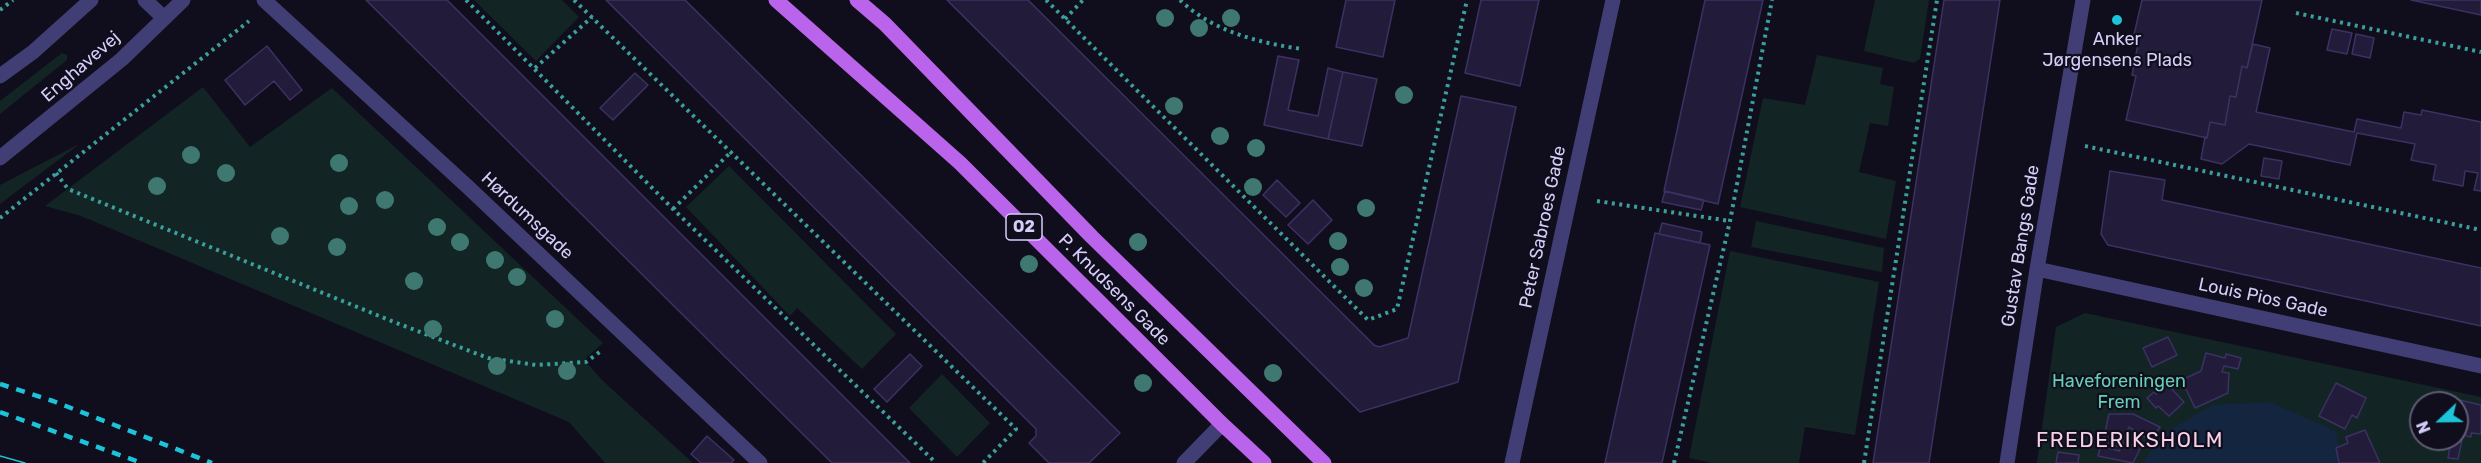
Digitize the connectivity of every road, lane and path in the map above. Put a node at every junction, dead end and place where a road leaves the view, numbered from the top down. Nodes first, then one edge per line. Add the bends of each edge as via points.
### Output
1 (13, 0) edge
2 (91, 0) edge
3 (146, 0) edge
4 (183, 0) edge
5 (466, 0) edge
6 (574, 0) edge
7 (776, 0) edge
8 (857, 0) edge
9 (868, 0) edge
10 (1046, 0) edge
11 (1083, 0) edge
12 (1180, 0) edge
13 (1467, 0) edge
14 (1613, 0) edge
15 (1772, 0) edge
16 (1936, 0) edge
17 (2083, 0) edge
18 (266, 2) edge
19 (0, 10) edge
20 (2296, 13) dead end
21 (592, 17) junction
22 (164, 18) junction
23 (1065, 19) junction
24 (885, 24) junction
25 (1302, 49) dead end
26 (2481, 51) edge
27 (535, 68) junction
28 (0, 76) edge
29 (2058, 140) junction
30 (732, 151) junction
31 (0, 158) edge
32 (56, 173) junction
33 (1570, 197) junction
34 (674, 209) junction
35 (0, 218) edge
36 (1730, 221) junction
37 (2481, 230) edge
38 (2037, 269) junction
39 (623, 334) junction
40 (2481, 366) edge
41 (1222, 424) junction
42 (989, 457) junction
43 (760, 463) edge
44 (936, 463) edge
45 (983, 463) edge
46 (995, 463) edge
47 (1184, 463) edge
48 (1264, 463) edge
49 (1324, 463) edge
50 (1512, 463) edge
51 (1674, 463) edge
52 (1864, 463) edge
53 (2007, 463) edge

1 - 19 path
2 - 28 street
3 - 22 street
4 - 22 street, Enghavevej
5 - 27 path
6 - 21 path
7 - 41 main road, P. Knudsens Gade / O2 via 960,163
8 - 24 main road, P. Knudsens Gade / O2
9 - 24 main road
10 - 23 path
11 - 23 path
12 - 25 path via 1217,26
13 - 23 path via 1397,309 1368,320
14 - 33 street, Peter Sabroes Gade
15 - 36 path
16 - 52 path
17 - 29 street, Gustav Bangs Gade
18 - 32 path via 229,38
18 - 39 street, Hørdumsgade
20 - 26 path
21 - 27 path
21 - 30 path
22 - 31 street, Enghavevej via 123,59
24 - 49 main road, P. Knudsens Gade / O2 via 1092,237
27 - 34 path
29 - 37 path
29 - 38 street, Gustav Bangs Gade
30 - 34 path
30 - 42 path via 1016,429
32 - 35 path
32 - 39 path via 68,189 488,358 536,365 586,362
33 - 36 path
33 - 50 street, Peter Sabroes Gade
34 - 44 path
36 - 51 path
38 - 40 street, Louis Pios Gade
38 - 53 street, Gustav Bangs Gade
39 - 43 street, Hørdumsgade
41 - 47 street
41 - 48 main road, P. Knudsens Gade / O2
42 - 45 path
42 - 46 path

